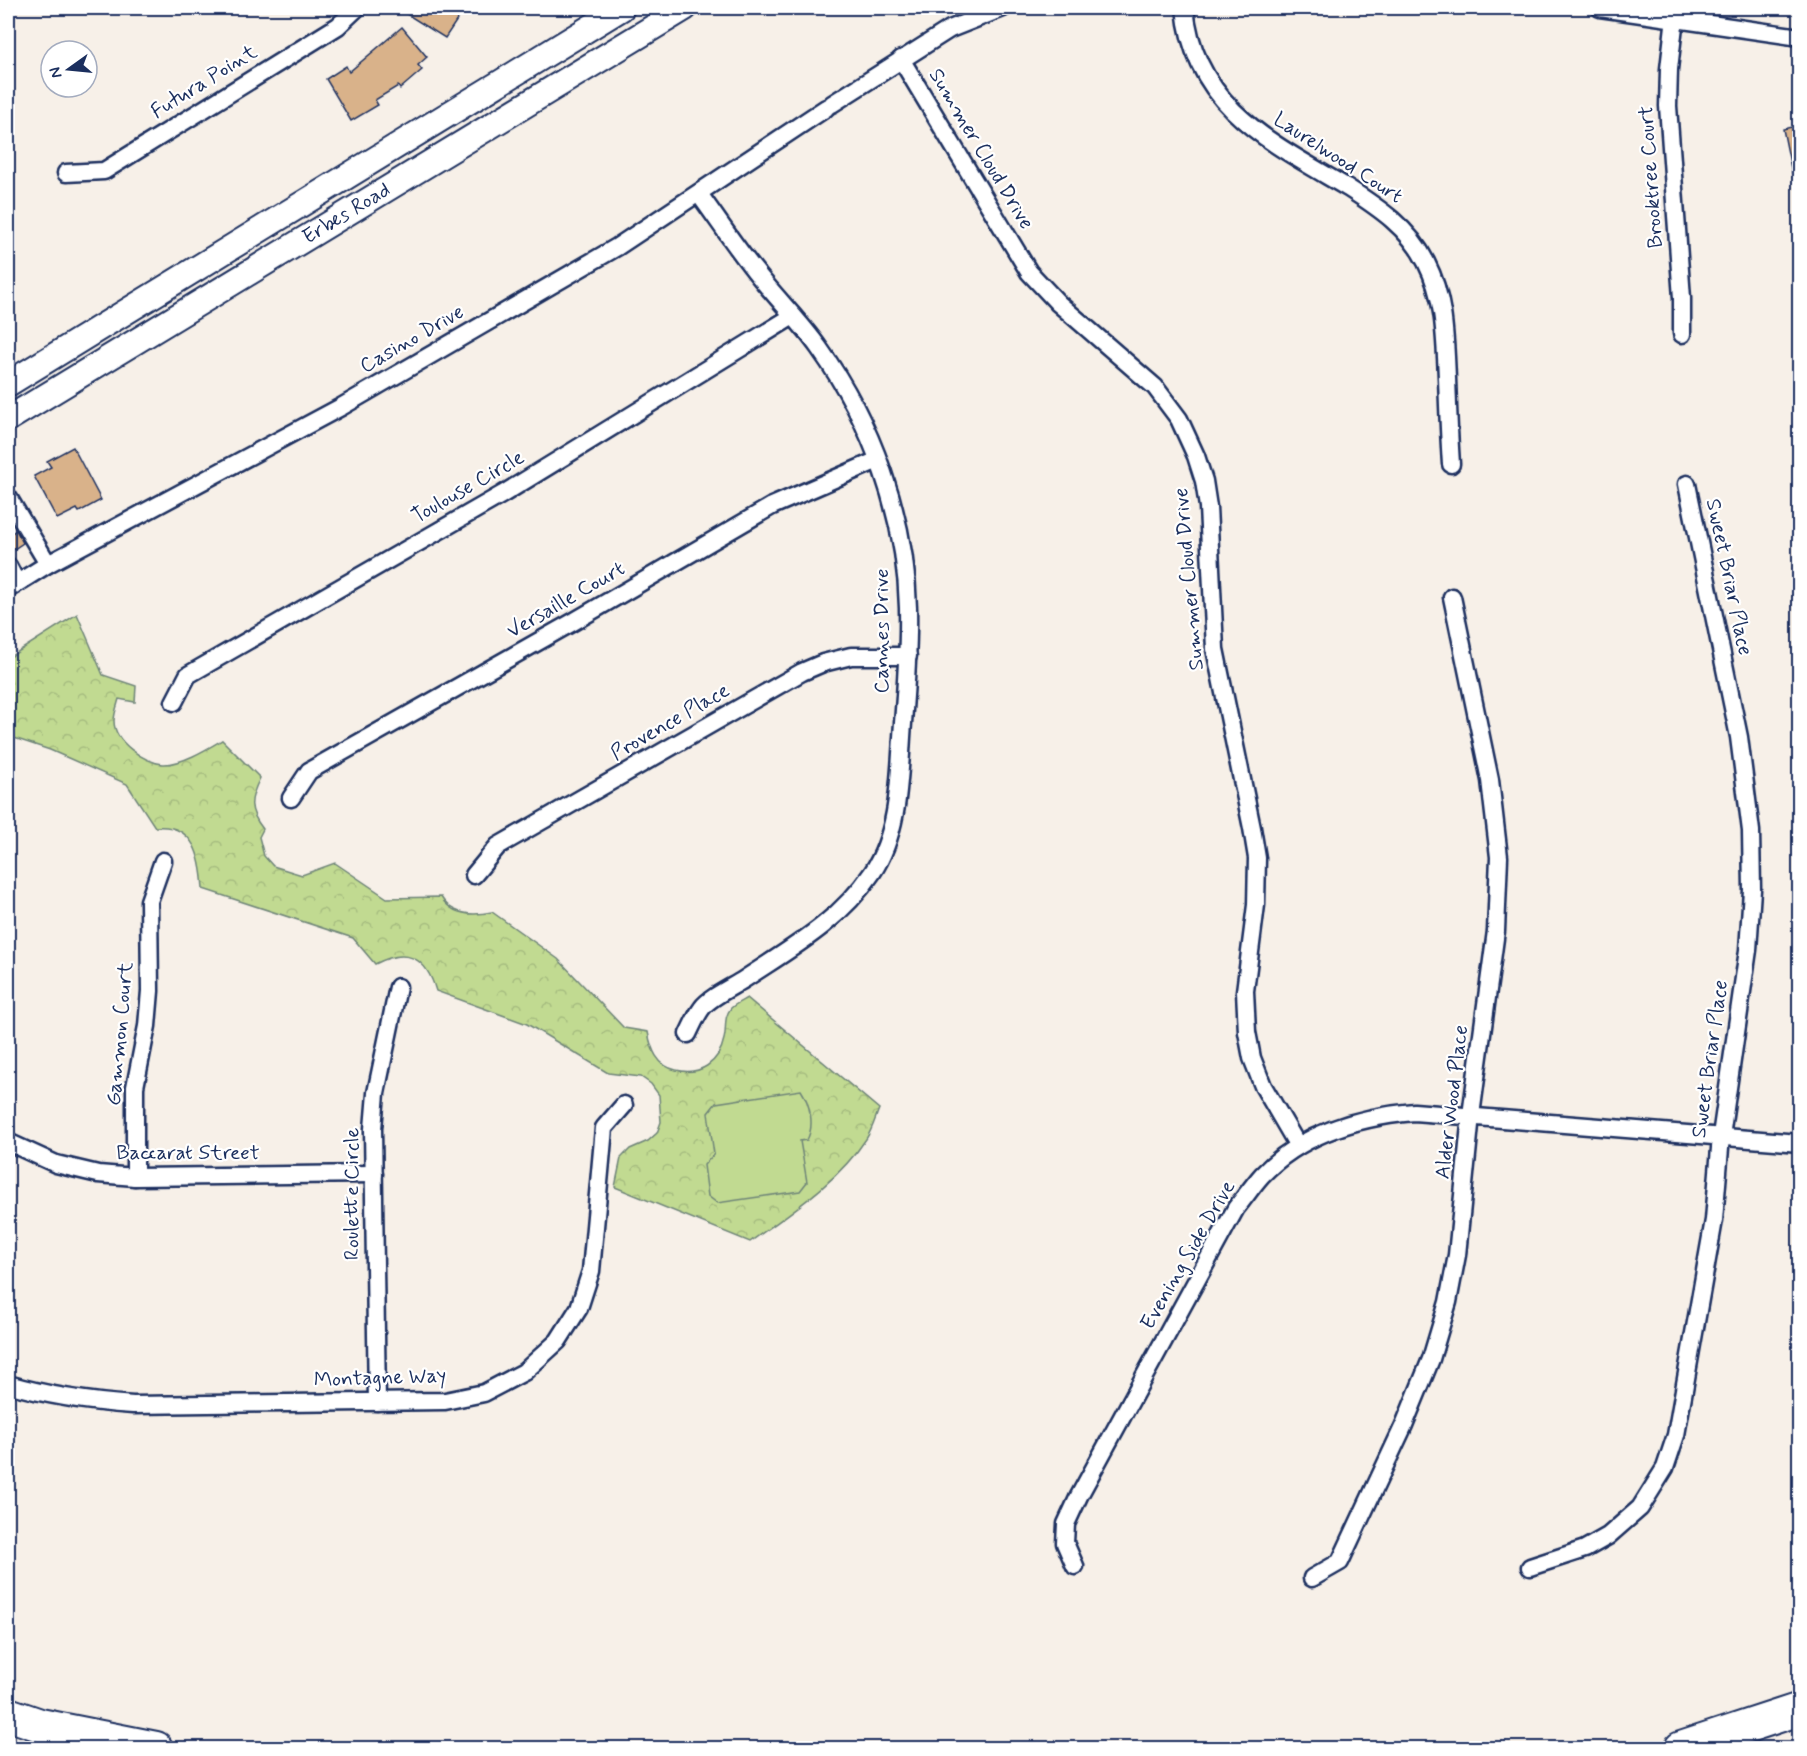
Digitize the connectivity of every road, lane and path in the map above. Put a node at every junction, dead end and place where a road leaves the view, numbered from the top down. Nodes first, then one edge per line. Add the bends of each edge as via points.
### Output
1 (357, 8) edge
2 (622, 8) edge
3 (685, 8) edge
4 (1003, 8) edge
5 (1185, 8) edge
6 (1600, 8) edge
7 (1675, 17) junction
8 (1800, 37) edge
9 (901, 59) junction
10 (66, 173) dead end
11 (699, 194) junction
12 (793, 316) junction
13 (1682, 334) dead end
14 (8, 384) edge
15 (8, 419) edge
16 (878, 460) junction
17 (1451, 464) dead end
18 (1687, 484) dead end
19 (8, 496) edge
20 (48, 564) junction
21 (8, 566) edge
22 (12, 586) edge
23 (1452, 597) dead end
24 (908, 656) junction
25 (174, 702) dead end
26 (291, 798) dead end
27 (163, 861) dead end
28 (474, 875) dead end
29 (398, 987) dead end
30 (688, 1034) dead end
31 (624, 1105) dead end
32 (1471, 1115) junction
33 (1721, 1136) junction
34 (8, 1142) edge
35 (1800, 1143) edge
36 (1298, 1146) junction
37 (374, 1174) junction
38 (135, 1177) junction
39 (8, 1384) edge
40 (377, 1402) junction
41 (1075, 1566) dead end
42 (1530, 1567) dead end
43 (1312, 1578) dead end
44 (1800, 1709) edge
45 (8, 1714) edge
46 (156, 1749) edge
47 (1682, 1749) edge

1 - 10 street, Futura Point via 338,26 104,171
2 - 14 main road, Erbes Road
3 - 15 main road, Erbes Road
4 - 9 street, Casino Drive via 950,29
5 - 17 street, Laurelwood Court via 1192,44 1206,76 1241,120 1382,209 1404,230 1426,261 1438,289 1444,319
6 - 7 street
7 - 8 street
7 - 13 street, Brooktree Court via 1668,106
9 - 11 street, Casino Drive
9 - 36 street, Summer Cloud Drive via 1029,272 1058,303 1155,387 1179,419 1196,456 1208,507 1215,649 1257,858 1256,905 1245,991 1247,1032 1263,1086
11 - 12 street, Cannes Drive
11 - 20 street, Casino Drive via 617,247 341,406
12 - 16 street, Cannes Drive via 841,382
12 - 25 street, Toulouse Circle via 503,494 188,675
16 - 24 street, Cannes Drive via 894,509 904,559
16 - 26 street, Versaille Court via 772,506 309,771
18 - 33 street, Sweet Briar Place via 1739,737 1751,831 1748,950
19 - 20 street
20 - 22 street, Casino Drive
21 - 22 street
23 - 32 street, Alder Wood Place via 1490,780 1499,857 1496,931
24 - 28 street, Provence Place via 851,656 802,672 498,846
24 - 30 street, Cannes Drive via 896,808 874,870 850,902 822,928 703,1006
27 - 38 street, Gammon Court via 149,901 150,991 135,1087
29 - 37 street, Roulette Circle via 376,1093
31 - 40 street, Montagne Way via 604,1128 591,1271 579,1308 558,1341 524,1372 484,1393 445,1401
32 - 33 street, Evening Side Drive
32 - 36 street, Evening Side Drive via 1378,1115 1338,1126
32 - 43 street, Alder Wood Place via 1457,1255 1431,1359 1340,1562
33 - 35 street, Evening Side Drive
33 - 42 street, Sweet Briar Place via 1714,1220 1676,1435 1665,1468 1640,1508 1608,1536 1585,1549
34 - 38 street, Baccarat Street via 56,1164 98,1174
36 - 41 street, Evening Side Drive via 1263,1174 1236,1208 1079,1496 1066,1524 1065,1543
37 - 38 street, Baccarat Street
37 - 40 street, Roulette Circle
39 - 40 street, Montagne Way via 68,1399 133,1405
44 - 47 highway
45 - 46 highway via 40,1725

